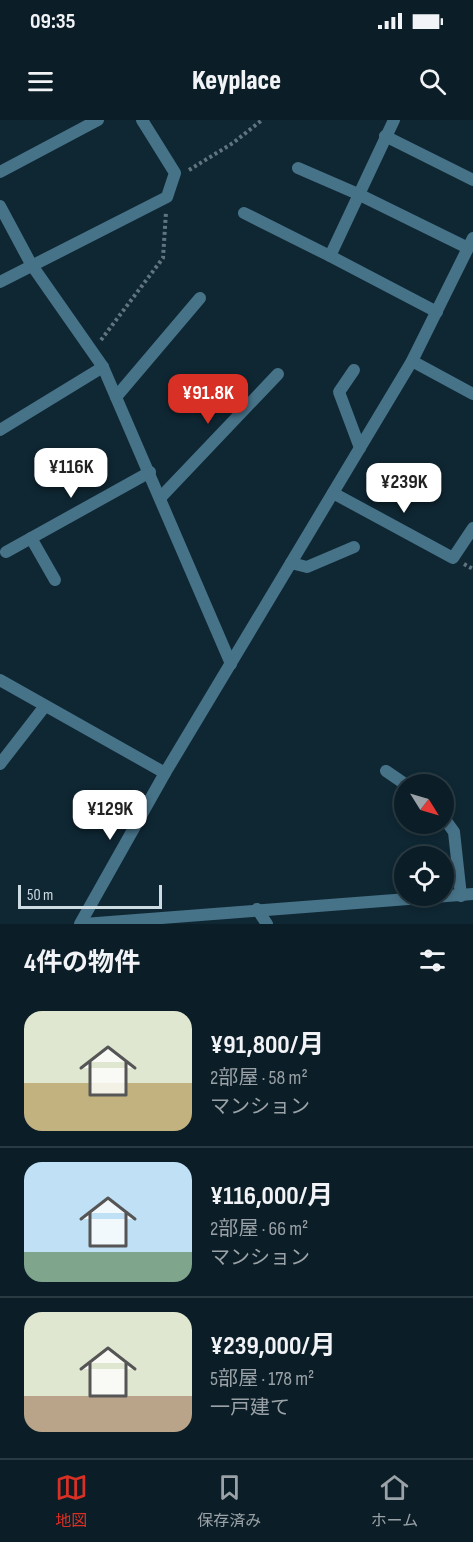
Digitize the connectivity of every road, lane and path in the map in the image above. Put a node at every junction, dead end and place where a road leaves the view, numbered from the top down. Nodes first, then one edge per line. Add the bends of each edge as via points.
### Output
1 (98, 120) edge
2 (142, 120) edge
3 (262, 120) edge
4 (394, 120) edge
5 (385, 136) junction
6 (298, 168) dead end
7 (0, 172) edge
8 (173, 180) junction
9 (473, 180) edge
10 (358, 194) junction
11 (167, 197) junction
12 (0, 206) edge
13 (244, 213) dead end
14 (471, 243) edge
15 (330, 256) junction
16 (31, 264) junction
17 (0, 282) edge
18 (200, 298) dead end
19 (437, 312) junction
20 (92, 351) junction
21 (412, 361) junction
22 (104, 367) junction
23 (354, 370) dead end
24 (278, 374) dead end
25 (473, 394) edge
26 (117, 397) junction
27 (0, 430) edge
28 (360, 448) junction
29 (150, 472) junction
30 (333, 493) junction
31 (161, 497) junction
32 (473, 528) edge
33 (31, 538) junction
34 (354, 547) dead end
35 (6, 552) dead end
36 (291, 563) junction
37 (55, 580) dead end
38 (231, 664) junction
39 (0, 680) edge
40 (45, 705) junction
41 (0, 764) edge
42 (386, 771) dead end
43 (165, 773) junction
44 (394, 776) edge
45 (454, 832) edge
46 (467, 895) edge
47 (257, 909) junction
48 (82, 924) edge
49 (267, 924) edge

1 - 7 street
2 - 8 street via 175,173
3 - 8 path
4 - 5 street
5 - 9 street
5 - 10 street
6 - 10 street
8 - 11 street
10 - 14 street
10 - 15 street
11 - 16 street
11 - 20 path via 163,258
12 - 16 street
13 - 15 street
14 - 19 street
15 - 19 street
16 - 17 street
16 - 20 street
18 - 26 street
19 - 21 street
20 - 22 street
21 - 25 street
21 - 28 street
22 - 26 street
22 - 27 street
23 - 28 street via 339,392
24 - 31 street
26 - 29 street
28 - 30 street
29 - 31 street
29 - 33 street
30 - 32 street via 453,558
30 - 36 street
31 - 38 street
33 - 35 street
33 - 37 street
34 - 36 street via 307,567
36 - 38 street
38 - 43 street
39 - 40 street
40 - 41 street
40 - 43 street
42 - 44 street
43 - 48 street
45 - 46 street
46 - 47 street
47 - 48 street
47 - 49 street

